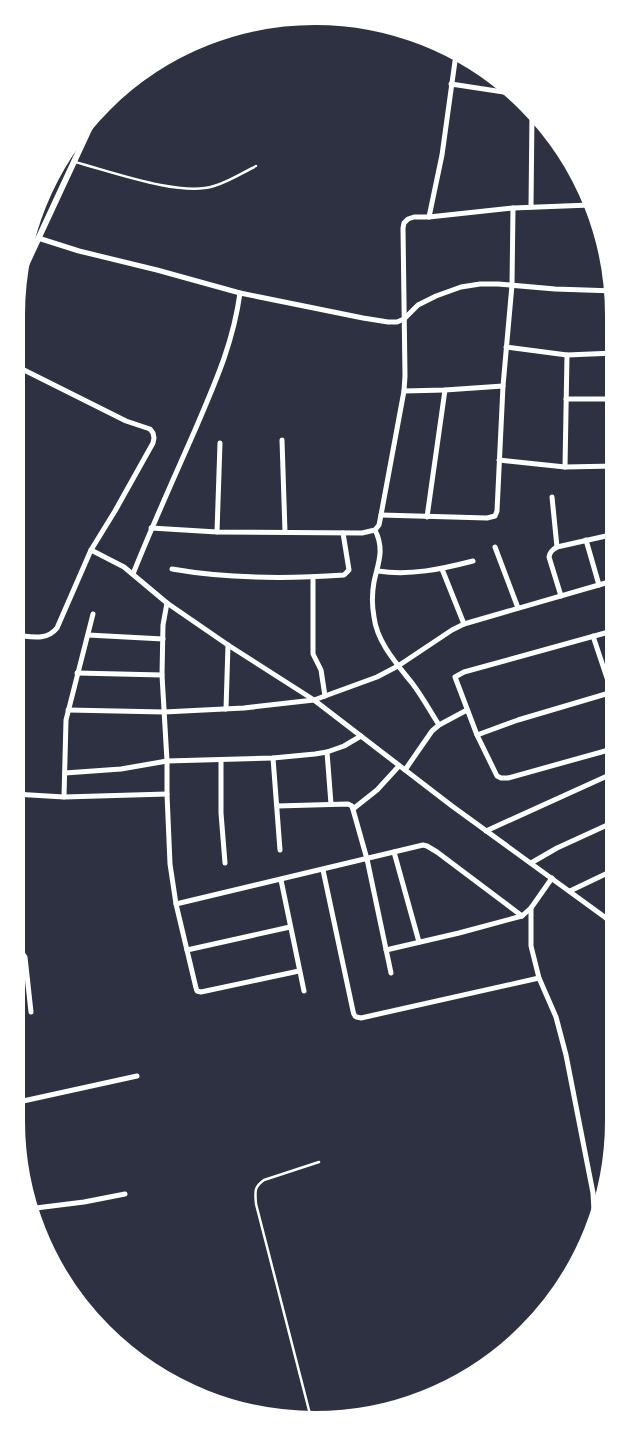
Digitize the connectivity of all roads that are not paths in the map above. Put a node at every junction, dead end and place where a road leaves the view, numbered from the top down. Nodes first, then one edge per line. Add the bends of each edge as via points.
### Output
1 (455, 58) edge
2 (451, 84) junction
3 (506, 92) edge
4 (532, 118) edge
5 (89, 130) edge
6 (74, 161) junction
7 (256, 166) dead end
8 (587, 205) edge
9 (531, 207) junction
10 (513, 208) junction
11 (430, 217) junction
12 (38, 238) junction
13 (29, 252) edge
14 (512, 285) junction
15 (608, 292) edge
16 (240, 293) junction
17 (404, 319) junction
18 (506, 347) junction
19 (608, 353) edge
20 (567, 355) junction
21 (22, 369) edge
22 (503, 386) junction
23 (444, 390) junction
24 (404, 391) junction
25 (566, 399) junction
26 (608, 399) edge
27 (282, 440) dead end
28 (220, 443) dead end
29 (499, 460) junction
30 (608, 466) edge
31 (565, 467) junction
32 (552, 497) dead end
33 (381, 515) junction
34 (427, 517) junction
35 (151, 528) junction
36 (375, 530) junction
37 (217, 532) junction
38 (285, 532) junction
39 (343, 532) junction
40 (608, 535) edge
41 (586, 540) junction
42 (495, 546) dead end
43 (557, 547) junction
44 (91, 550) junction
45 (473, 561) dead end
46 (172, 569) dead end
47 (442, 569) junction
48 (378, 571) junction
49 (133, 574) junction
50 (313, 577) junction
51 (608, 582) edge
52 (599, 585) junction
53 (561, 596) junction
54 (167, 603) junction
55 (518, 608) junction
56 (93, 614) dead end
57 (464, 624) junction
58 (608, 632) edge
59 (88, 635) junction
60 (22, 636) edge
61 (593, 636) junction
62 (163, 639) junction
63 (228, 645) junction
64 (398, 666) junction
65 (77, 672) junction
66 (162, 675) junction
67 (608, 676) edge
68 (608, 694) edge
69 (325, 696) junction
70 (314, 700) junction
71 (226, 709) junction
72 (68, 710) junction
73 (467, 710) junction
74 (164, 712) junction
75 (439, 725) junction
76 (478, 735) junction
77 (361, 736) junction
78 (608, 750) edge
79 (327, 752) junction
80 (273, 758) junction
81 (167, 761) junction
82 (221, 761) junction
83 (399, 766) junction
84 (406, 770) junction
85 (64, 773) junction
86 (608, 776) edge
87 (22, 794) edge
88 (167, 794) junction
89 (64, 797) junction
90 (331, 804) junction
91 (277, 806) junction
92 (353, 809) junction
93 (608, 825) edge
94 (486, 831) junction
95 (280, 850) dead end
96 (394, 852) junction
97 (367, 859) junction
98 (225, 863) dead end
99 (530, 863) junction
100 (323, 870) junction
101 (608, 873) edge
102 (552, 878) junction
103 (281, 880) junction
104 (570, 891) junction
105 (176, 904) junction
106 (531, 908) junction
107 (522, 916) junction
108 (606, 918) edge
109 (290, 927) junction
110 (419, 942) junction
111 (187, 950) junction
112 (386, 950) junction
113 (22, 953) edge
114 (299, 971) junction
115 (390, 973) dead end
116 (539, 978) junction
117 (304, 991) dead end
118 (31, 1012) dead end
119 (137, 1076) dead end
120 (22, 1101) edge
121 (319, 1162) dead end
122 (125, 1194) dead end
123 (36, 1208) edge
124 (594, 1212) edge
125 (310, 1414) edge

1 - 2 street
2 - 3 street
2 - 11 street
4 - 9 street
5 - 6 street
6 - 7 lane via 150,182 194,189 214,187
6 - 12 street
8 - 9 street
9 - 10 street
10 - 11 street
10 - 14 street
11 - 17 street via 414,217 404,223
12 - 13 street
12 - 16 street
14 - 15 street
14 - 17 street via 461,287 418,305
14 - 18 street
16 - 17 street via 371,320 397,322
16 - 35 street via 237,317 222,366
17 - 24 street
18 - 20 street
18 - 22 street
19 - 20 street
20 - 25 street
21 - 44 street via 126,421 150,429 153,434 153,443
22 - 23 street
22 - 29 street
23 - 24 street
23 - 34 street
24 - 33 street
25 - 26 street
25 - 31 street
27 - 38 street
28 - 37 street
29 - 31 street
29 - 34 street via 495,516
30 - 31 street
32 - 43 street
33 - 34 street
33 - 36 street
35 - 37 street
35 - 49 street
36 - 39 street
36 - 48 street via 380,542
37 - 38 street
38 - 39 street
39 - 50 street via 347,574
40 - 41 street
41 - 43 street
41 - 52 street
42 - 55 street
43 - 53 street via 550,557
44 - 49 street
44 - 60 street via 53,633 41,637
45 - 47 street
46 - 50 street via 228,576
47 - 48 street
47 - 57 street
48 - 64 street via 372,600 374,618 377,631
49 - 54 street
50 - 69 street via 313,654 321,670
51 - 52 street
52 - 53 street
53 - 55 street
54 - 62 street
54 - 63 street
55 - 57 street
56 - 59 street
57 - 64 street
58 - 61 street
59 - 62 street
59 - 65 street
61 - 67 street
61 - 73 street via 458,674 456,682
62 - 66 street
63 - 70 street
63 - 71 street
64 - 69 street
64 - 75 street
65 - 66 street
65 - 72 street
66 - 74 street
68 - 76 street
69 - 70 street
70 - 71 street
70 - 77 street
71 - 74 street
72 - 74 street
72 - 85 street
73 - 75 street
73 - 76 street
74 - 81 street
75 - 84 street via 432,730
76 - 78 street via 495,773 501,778
77 - 79 street
77 - 83 street
79 - 80 street
79 - 90 street
80 - 82 street
80 - 91 street
81 - 82 street
81 - 85 street via 121,769
81 - 88 street
82 - 98 street
83 - 84 street
83 - 92 street via 377,790
84 - 94 street
85 - 89 street
86 - 94 street
87 - 89 street
88 - 89 street
88 - 105 street via 170,864
90 - 91 street
90 - 92 street via 348,804
91 - 95 street
92 - 97 street
93 - 99 street
94 - 99 street
96 - 97 street
96 - 107 street via 428,846
96 - 110 street
97 - 100 street
97 - 112 street
99 - 102 street
100 - 103 street
100 - 116 street via 356,1017
101 - 104 street
102 - 104 street
102 - 106 street
103 - 105 street
103 - 109 street
104 - 108 street
105 - 111 street
106 - 107 street
106 - 116 street via 531,946
107 - 110 street
109 - 111 street
109 - 114 street
110 - 112 street
111 - 114 street via 196,988 201,992
112 - 115 street
113 - 118 street
114 - 117 street
116 - 124 street via 556,1017 566,1055
119 - 120 street
121 - 125 lane via 264,1180 255,1192
122 - 123 street

